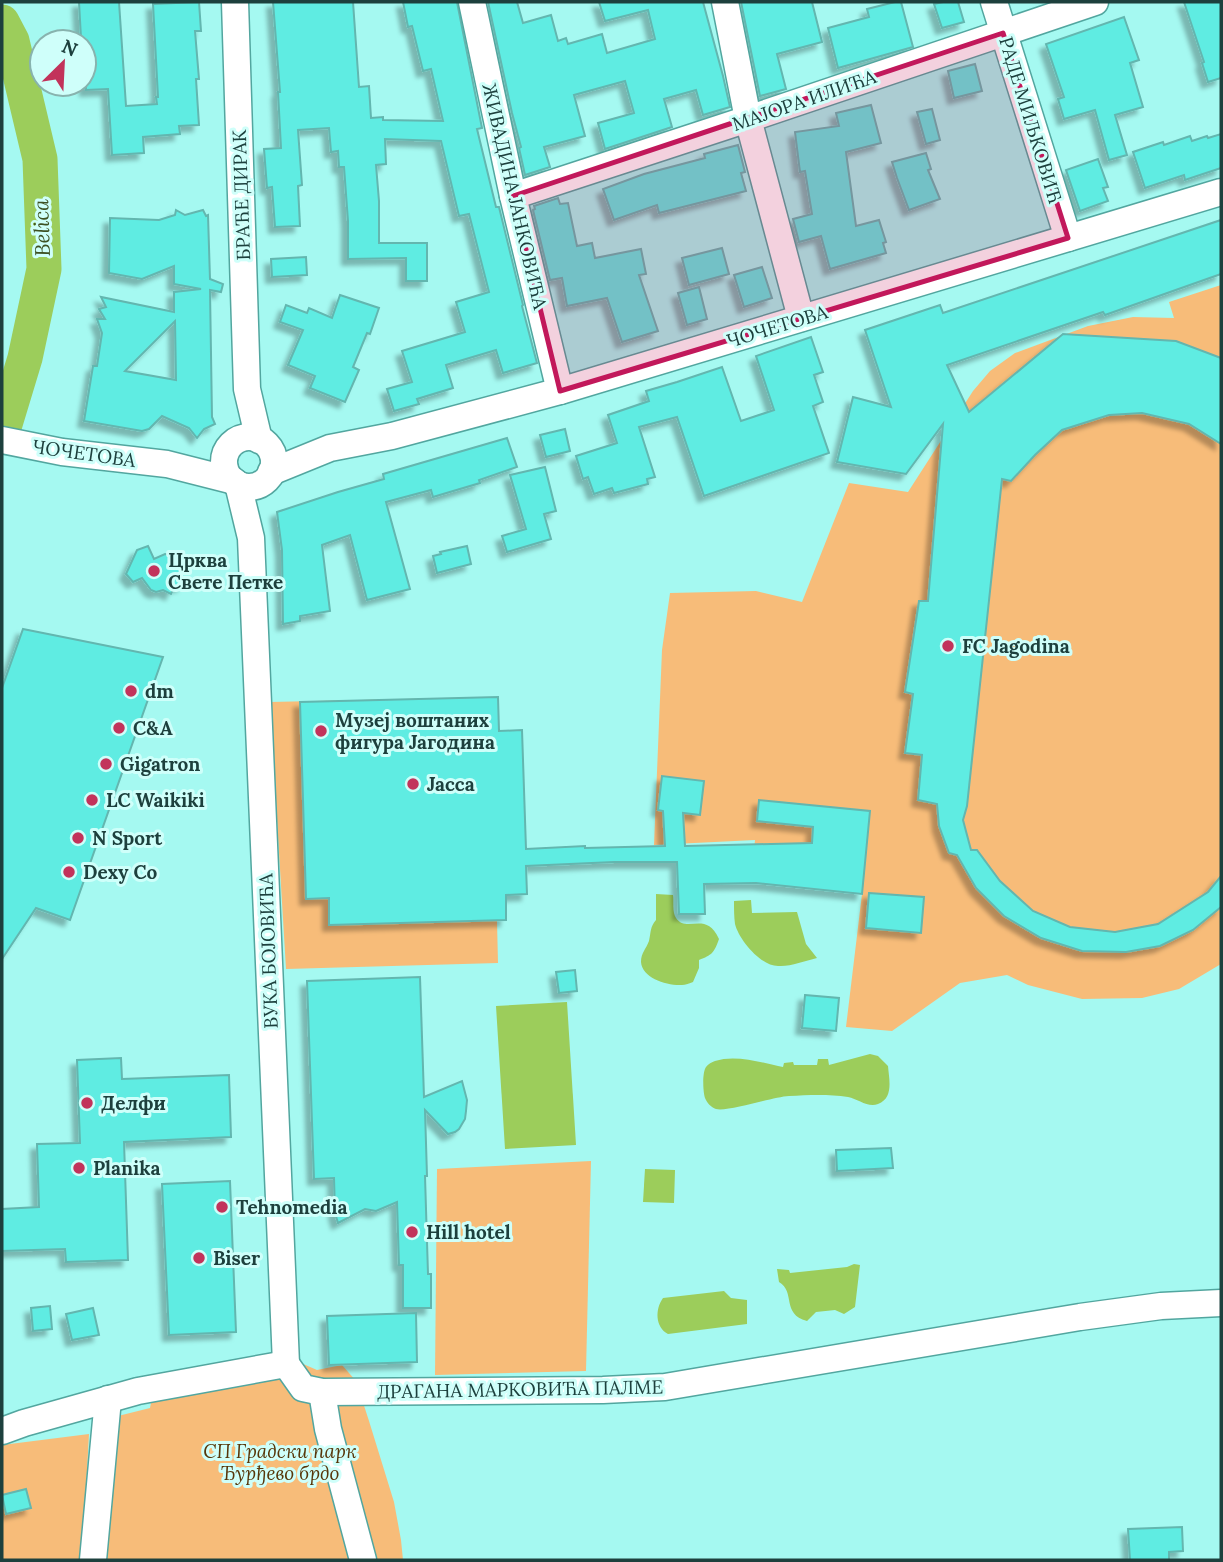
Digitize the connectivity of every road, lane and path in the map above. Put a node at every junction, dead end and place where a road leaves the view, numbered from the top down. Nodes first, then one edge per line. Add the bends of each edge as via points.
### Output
1 (235, 2) edge
2 (472, 2) edge
3 (725, 2) edge
4 (994, 2) edge
5 (1095, 2) edge
6 (1003, 33) junction
7 (748, 120) junction
8 (1221, 192) edge
9 (513, 196) junction
10 (1068, 238) junction
11 (801, 318) junction
12 (247, 389) junction
13 (560, 391) junction
14 (2, 440) edge
15 (262, 441) junction
16 (231, 445) junction
17 (330, 447) junction
18 (167, 464) junction
19 (252, 480) junction
20 (1221, 1303) edge
21 (286, 1364) junction
22 (322, 1392) junction
23 (108, 1399) junction
24 (2, 1431) edge
25 (93, 1560) edge
26 (363, 1560) edge

1 - 12 street, БРАЋЕ ДИРАК
2 - 9 street, ЖИВАДИНА ЈАНКОВИЋА
3 - 7 street
4 - 6 street, РАДЕ МИЉКОВИЋ
5 - 6 street, МАЈОРА ИЛИЋА
6 - 7 street, МАЈОРА ИЛИЋА
6 - 10 street, РАДЕ МИЉКОВИЋ
7 - 9 street, МАЈОРА ИЛИЋА
7 - 11 street
8 - 10 street, ЧОЧЕТОВА
9 - 13 street, ЖИВАДИНА ЈАНКОВИЋА
10 - 11 street, ЧОЧЕТОВА
11 - 13 street, ЧОЧЕТОВА
12 - 15 street, БРАЋЕ ДИРАК
12 - 16 street, БРАЋЕ ДИРАК
13 - 17 street, ЧОЧЕТОВА via 392,436
14 - 18 street, ЧОЧЕТОВА
15 - 16 street, ЧОЧЕТОВА via 243,438
15 - 17 street, ЧОЧЕТОВА
15 - 19 street via 274,462
16 - 18 street, ЧОЧЕТОВА
16 - 19 street via 225,458 229,476
17 - 19 street, ЧОЧЕТОВА
18 - 19 street, ЧОЧЕТОВА
19 - 21 street, ВУКА БОЈОВИЋА
20 - 22 street, ДРАГАНА МАРКОВИЋА ПАЛМЕ via 1080,1317 665,1387
21 - 22 street via 303,1388
21 - 23 street
22 - 26 street
23 - 24 street
23 - 25 street

